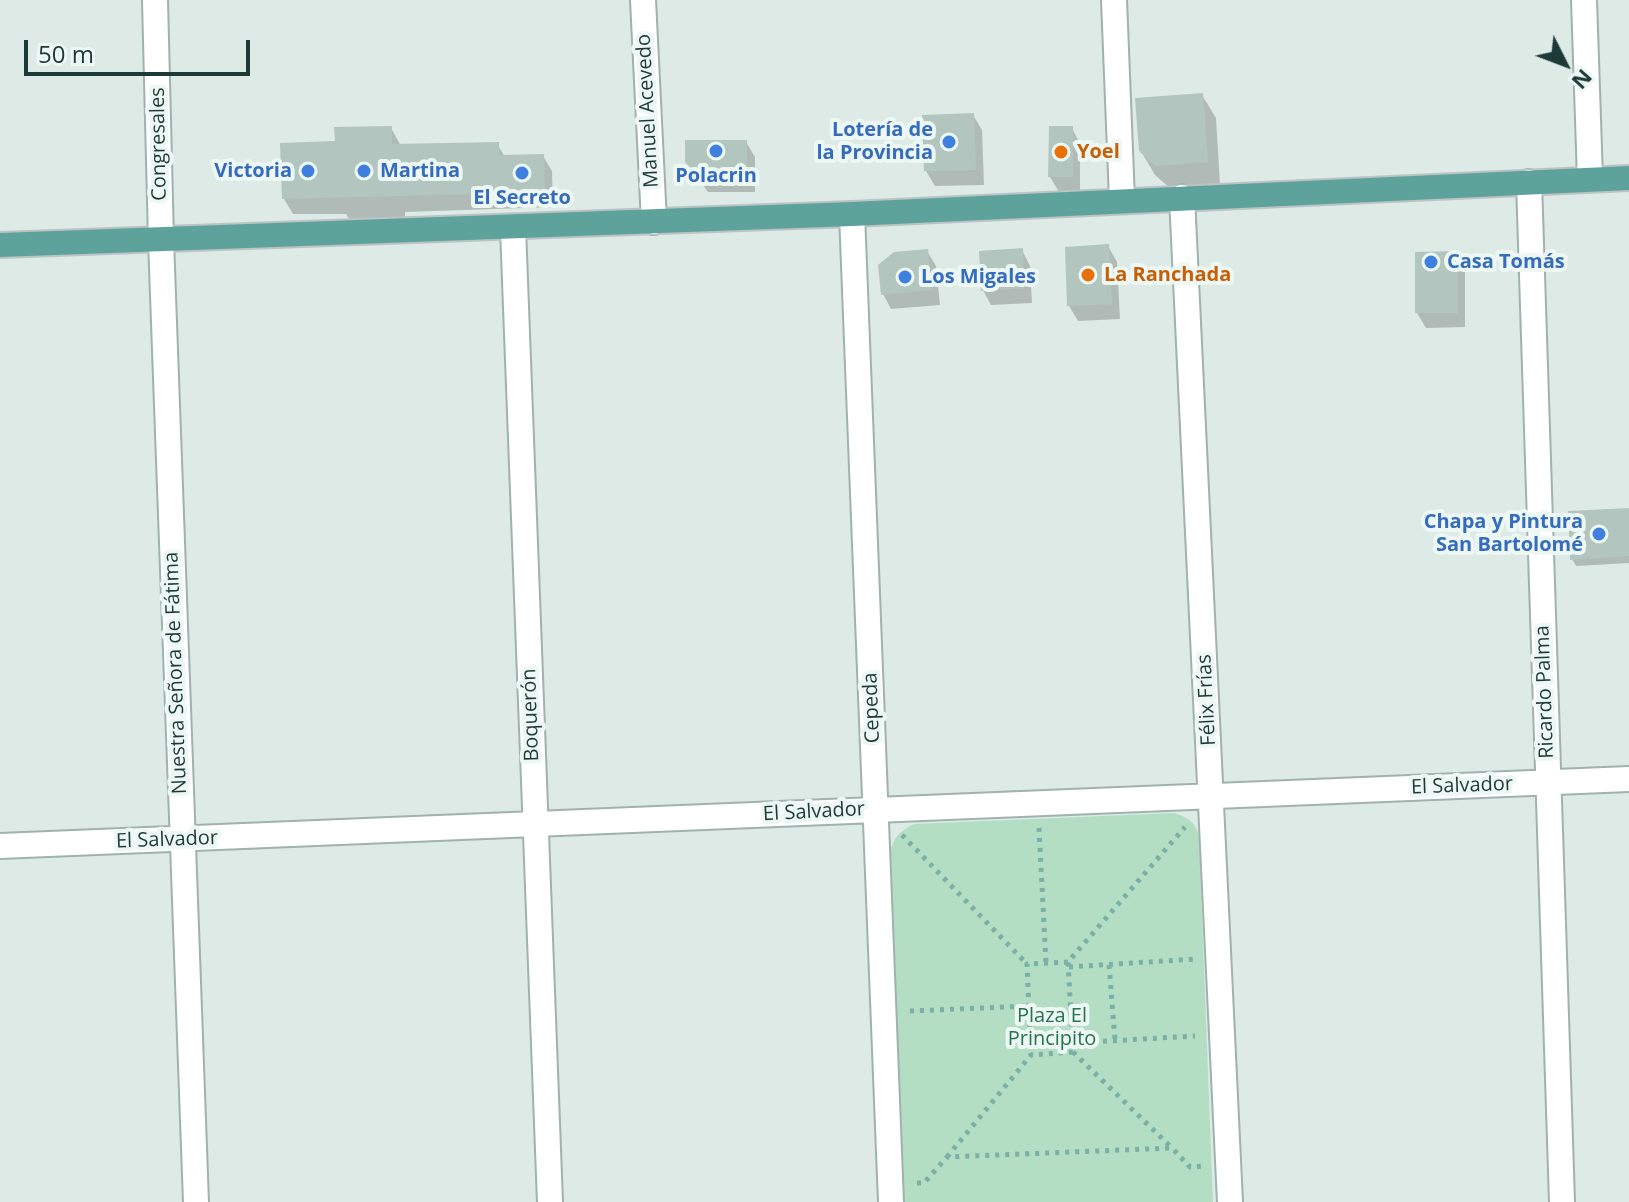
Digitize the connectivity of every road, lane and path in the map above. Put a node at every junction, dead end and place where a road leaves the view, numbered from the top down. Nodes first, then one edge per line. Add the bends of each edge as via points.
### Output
1 (155, 0) edge
2 (643, 0) edge
3 (1114, 0) edge
4 (1584, 0) edge
5 (1629, 178) edge
6 (1590, 179) junction
7 (1529, 182) junction
8 (1182, 197) junction
9 (1122, 200) junction
10 (852, 214) junction
11 (654, 222) junction
12 (513, 228) junction
13 (161, 240) junction
14 (0, 245) edge
15 (1629, 779) edge
16 (1547, 783) junction
17 (1212, 796) junction
18 (1038, 802) junction
19 (876, 809) junction
20 (535, 825) junction
21 (182, 839) junction
22 (0, 846) edge
23 (1219, 957) junction
24 (1046, 963) junction
25 (1027, 964) junction
26 (1068, 964) junction
27 (1109, 965) junction
28 (1029, 1006) junction
29 (884, 1012) junction
30 (1222, 1034) junction
31 (1115, 1040) junction
32 (1073, 1043) junction
33 (1073, 1052) junction
34 (1031, 1055) junction
35 (1172, 1148) junction
36 (947, 1157) junction
37 (1228, 1165) junction
38 (891, 1194) edge
39 (196, 1202) edge
40 (550, 1202) edge
41 (1230, 1202) edge
42 (1562, 1202) edge

1 - 13 street, Congresales
2 - 11 street, Manuel Acevedo
3 - 9 street
4 - 6 street
5 - 6 main road
6 - 7 main road
7 - 8 main road
7 - 16 street, Ricardo Palma
8 - 9 main road
8 - 17 street, Félix Frías
9 - 10 main road
10 - 11 main road
10 - 19 street, Cepeda
11 - 12 main road
12 - 13 main road
12 - 20 street, Boquerón
13 - 14 main road
13 - 21 street, Nuestra Señora de Fátima
15 - 16 street, El Salvador
16 - 17 street, El Salvador
16 - 42 street, Ricardo Palma
17 - 18 street, El Salvador
17 - 23 street, Félix Frías
17 - 26 path
18 - 19 street, El Salvador
18 - 24 path
19 - 20 street, El Salvador
19 - 25 path
19 - 29 street, Cepeda
20 - 21 street, El Salvador
20 - 40 street, Boquerón
21 - 22 street, El Salvador
21 - 39 street, Nuestra Señora de Fátima
23 - 27 path
23 - 30 street, Félix Frías
24 - 25 path
24 - 26 path
25 - 28 path
26 - 27 path
26 - 32 path
27 - 31 path
28 - 29 path
28 - 34 path
29 - 38 street, Cepeda
30 - 31 path
30 - 37 street, Félix Frías
31 - 32 path
32 - 33 path
33 - 34 path
33 - 35 path
34 - 36 path
35 - 36 path
35 - 37 path via 1190,1167
36 - 38 path via 924,1183
37 - 41 street, Félix Frías

